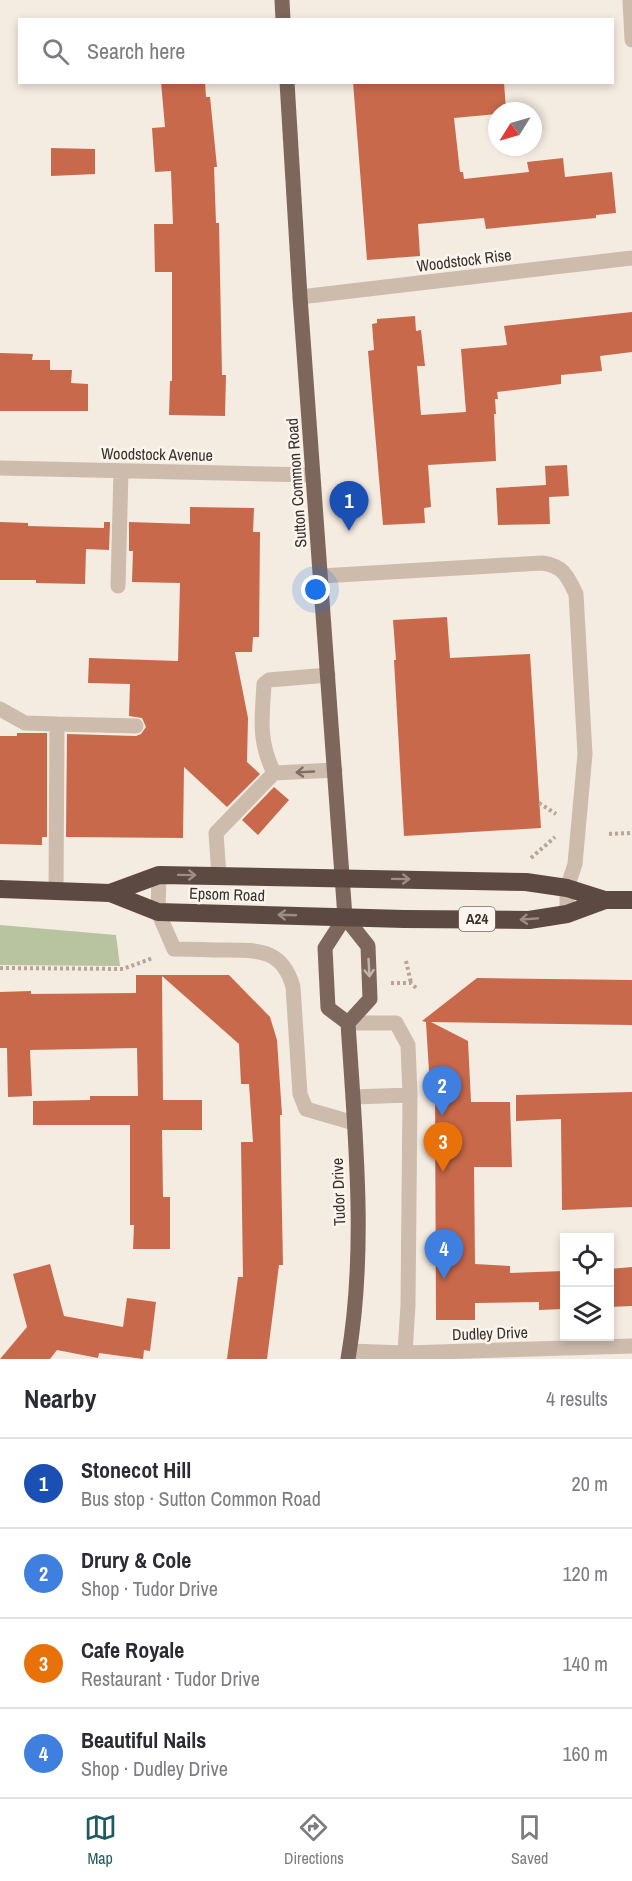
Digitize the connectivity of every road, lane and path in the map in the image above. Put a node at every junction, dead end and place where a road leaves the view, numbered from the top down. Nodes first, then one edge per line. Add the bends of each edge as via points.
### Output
1 (282, 0) edge
2 (630, 0) edge
3 (283, 18) edge
4 (632, 40) edge
5 (287, 84) edge
6 (632, 258) edge
7 (300, 297) junction
8 (0, 468) edge
9 (121, 471) junction
10 (314, 475) junction
11 (321, 576) junction
12 (117, 586) dead end
13 (328, 675) junction
14 (0, 709) edge
15 (57, 724) junction
16 (136, 726) dead end
17 (335, 770) junction
18 (274, 773) junction
19 (539, 803) dead end
20 (557, 824) dead end
21 (632, 833) edge
22 (558, 834) dead end
23 (609, 834) dead end
24 (525, 863) dead end
25 (159, 875) junction
26 (219, 876) junction
27 (343, 878) junction
28 (567, 888) junction
29 (0, 889) edge
30 (56, 891) junction
31 (110, 893) junction
32 (605, 900) junction
33 (631, 900) edge
34 (158, 912) junction
35 (567, 914) junction
36 (345, 917) junction
37 (153, 958) dead end
38 (406, 961) dead end
39 (0, 968) edge
40 (384, 983) dead end
41 (411, 983) junction
42 (417, 989) dead end
43 (348, 1023) junction
44 (410, 1095) junction
45 (353, 1097) junction
46 (354, 1123) junction
47 (632, 1346) edge
48 (405, 1353) junction
49 (349, 1355) edge

1 - 3 main road
2 - 4 street
5 - 7 main road, Sutton Common Road
6 - 7 street, Woodstock Rise
7 - 10 main road, Sutton Common Road
8 - 9 street, Woodstock Avenue
9 - 10 street, Woodstock Avenue
9 - 12 street
10 - 11 main road, Sutton Common Road
11 - 13 main road, Sutton Common Road
11 - 28 street via 542,563 556,565 568,577 576,594 585,754 574,864
13 - 17 main road, Sutton Common Road
13 - 18 street via 268,680 264,684 261,735
14 - 15 street via 25,723
15 - 16 street
15 - 30 street
17 -> 18 street
17 - 27 main road, Sutton Common Road
18 - 26 street via 216,833
19 - 20 path via 556,813
21 - 23 path
22 - 24 path
25 -> 26 highway, Epsom Road / A24
25 - 31 highway, Epsom Road / A24
25 - 34 street
26 - 27 highway, Epsom Road / A24
27 -> 28 highway, A24 via 526,882
27 - 36 main road, Sutton Common Road
28 - 32 highway, A24
28 - 35 street
29 - 30 highway, Epsom Road / A24
30 - 31 highway, Epsom Road / A24
31 - 34 highway, Epsom Road / A24
32 - 33 highway, A24
32 - 35 highway, A24
36 -> 34 highway, Epsom Road / A24
34 - 46 street via 174,949 254,950 279,961 289,972 293,987 300,1094 306,1109
35 -> 36 highway, A24 via 530,920
36 - 43 main road via 325,948 328,1008
36 -> 43 main road via 368,946 370,983 370,999
37 - 39 path via 123,969
38 - 41 path
40 - 41 path
41 - 42 path
43 - 44 street via 396,1023 408,1045
43 - 45 main road, Tudor Drive
44 - 45 street
44 - 48 street
45 - 46 main road, Tudor Drive
46 - 49 main road, Tudor Drive via 356,1293
47 - 48 street, Dudley Drive
48 - 49 street, Dudley Drive

